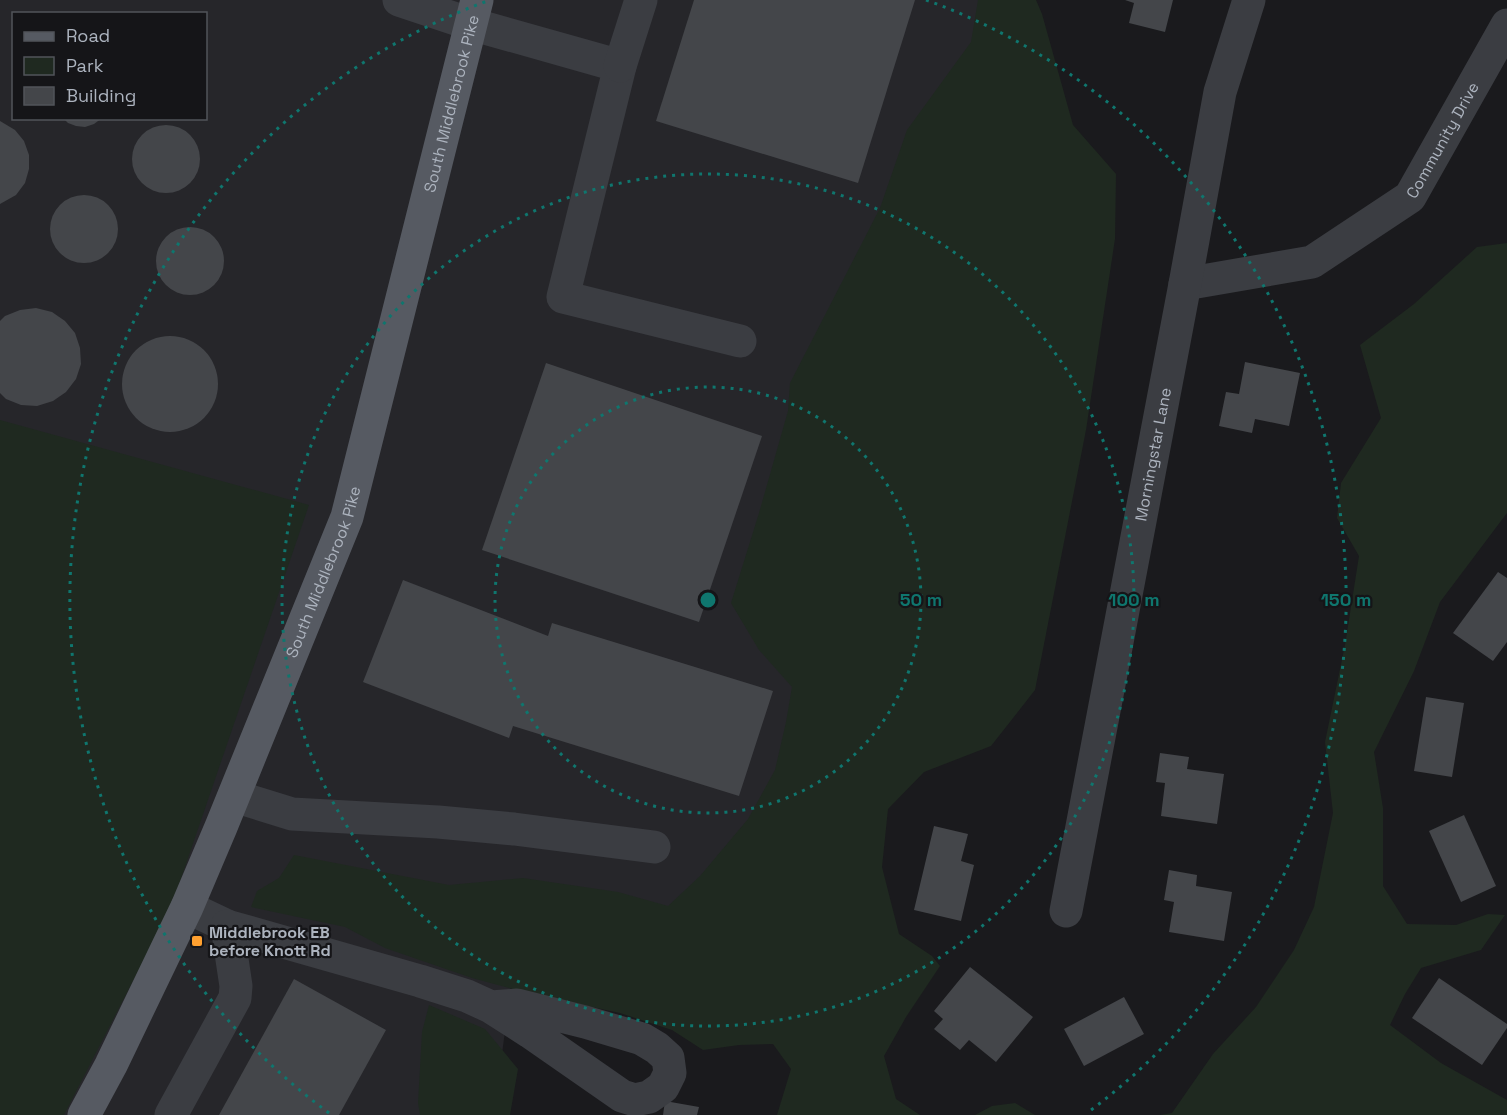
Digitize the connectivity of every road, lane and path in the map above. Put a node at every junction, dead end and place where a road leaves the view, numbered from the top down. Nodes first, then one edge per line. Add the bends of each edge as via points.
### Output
1 (399, 0) edge
2 (641, 0) edge
3 (1249, 0) edge
4 (474, 12) edge
5 (1507, 25) edge
6 (620, 66) junction
7 (1185, 284) junction
8 (740, 341) dead end
9 (234, 796) junction
10 (654, 847) dead end
11 (187, 907) junction
12 (1066, 911) dead end
13 (227, 926) junction
14 (491, 1007) junction
15 (84, 1115) edge
16 (171, 1115) edge

1 - 4 street
2 - 6 street
3 - 7 street, Morningstar Lane via 1220,92
4 - 6 street
4 - 9 main road, South Middlebrook Pike via 347,517
5 - 7 street, Community Drive via 1410,197 1312,262
6 - 8 street via 562,297
7 - 12 street, Morningstar Lane
9 - 10 street via 292,814 438,822
9 - 11 main road, South Middlebrook Pike
11 - 13 street
11 - 15 main road, South Middlebrook Pike
13 - 14 street via 420,981
13 - 16 street via 235,998
14 - 14 street via 622,1096 634,1100 649,1097 663,1087 670,1073 668,1058 642,1039 517,1005

